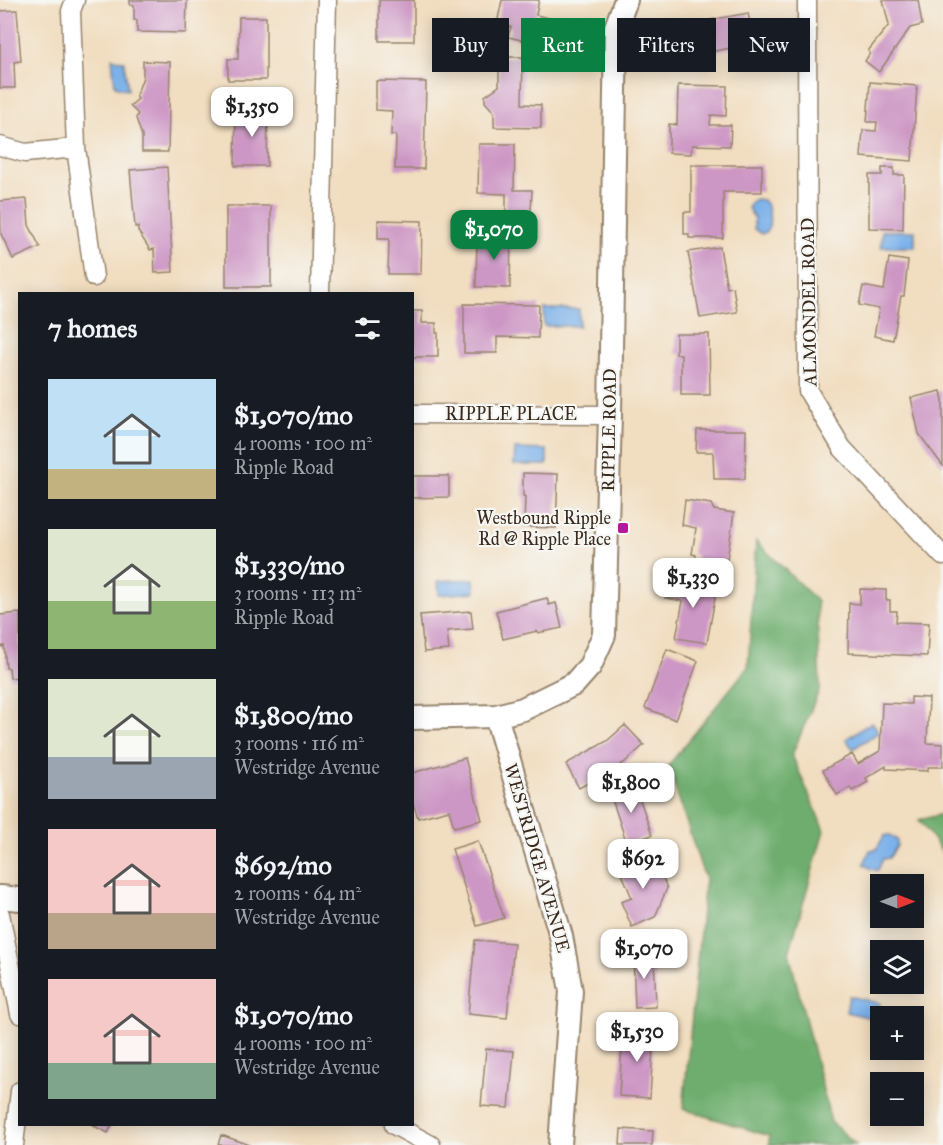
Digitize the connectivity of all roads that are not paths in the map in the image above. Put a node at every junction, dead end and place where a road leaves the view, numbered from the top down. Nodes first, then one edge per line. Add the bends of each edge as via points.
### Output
1 (75, 0) edge
2 (327, 0) edge
3 (626, 0) edge
4 (807, 0) edge
5 (0, 146) edge
6 (76, 148) junction
7 (94, 277) dead end
8 (320, 292) edge
9 (414, 414) edge
10 (610, 415) junction
11 (943, 556) edge
12 (496, 716) junction
13 (414, 718) edge
14 (0, 897) edge
15 (18, 899) edge
16 (0, 914) edge
17 (18, 1004) edge
18 (18, 1109) edge
19 (396, 1126) edge
20 (14, 1145) edge
21 (432, 1145) edge
22 (560, 1145) edge

1 - 6 street via 71,11
2 - 8 street
3 - 10 street, RIPPLE ROAD via 616,27
4 - 11 street, ALMONDEL ROAD via 808,391 842,448
5 - 6 street via 25,153
6 - 7 street
9 - 10 street, RIPPLE PLACE
10 - 12 street, RIPPLE ROAD via 604,634 590,666 574,684 523,709
12 - 13 street, RIPPLE ROAD
12 - 22 street, WESTRIDGE AVENUE via 561,936 571,991
14 - 15 street
16 - 17 street
18 - 20 street
19 - 21 street

